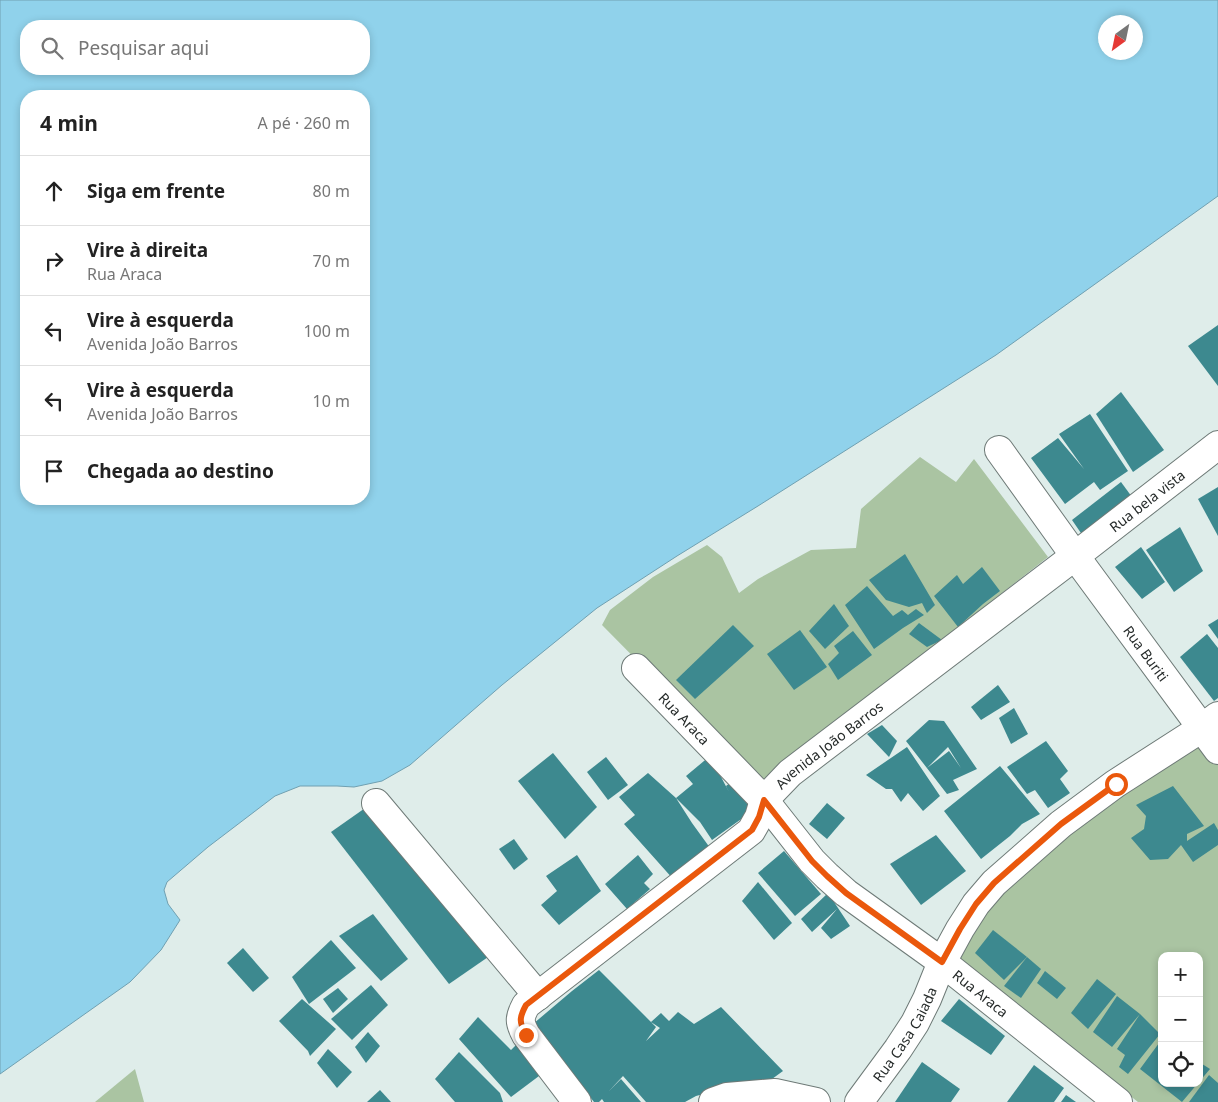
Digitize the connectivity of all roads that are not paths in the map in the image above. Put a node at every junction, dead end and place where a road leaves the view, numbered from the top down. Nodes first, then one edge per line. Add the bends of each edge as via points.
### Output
1 (1218, 445) edge
2 (999, 450) dead end
3 (1075, 556) junction
4 (636, 668) dead end
5 (1210, 722) edge
6 (1218, 750) edge
7 (764, 800) junction
8 (376, 803) dead end
9 (942, 962) junction
10 (538, 996) junction
11 (577, 1102) edge
12 (713, 1102) edge
13 (816, 1102) edge
14 (859, 1102) edge
15 (1118, 1102) edge

1 - 3 street, Rua bela vista
2 - 3 street, Rua Buriti
3 - 5 street, Rua Buriti
3 - 7 street, Avenida João Barros via 790,773
4 - 7 street, Rua Araca
5 - 6 street, Rua Buriti
5 - 9 street, Rua Casa Caiada via 1061,824 994,883 976,904
7 - 9 street, Rua Araca via 827,876
7 - 10 street, Avenida João Barros via 752,830
8 - 10 street
9 - 14 street, Rua Casa Caiada via 915,1023
9 - 15 street, Rua Araca
10 - 11 street, Avenida João Barros via 526,1005 520,1024
12 - 13 street via 727,1097 775,1093

